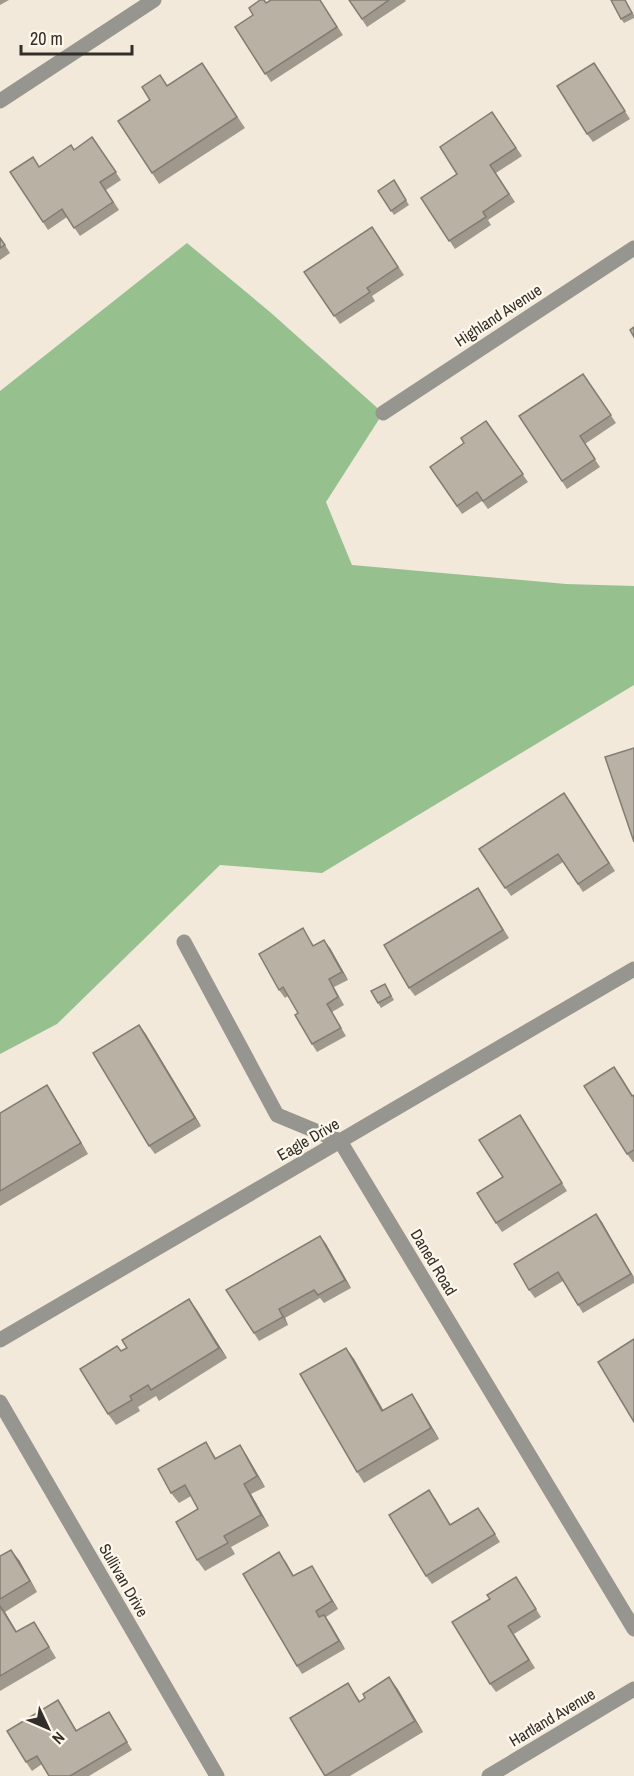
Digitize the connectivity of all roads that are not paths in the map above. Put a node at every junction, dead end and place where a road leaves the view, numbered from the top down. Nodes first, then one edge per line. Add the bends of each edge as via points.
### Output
1 (154, 0) edge
2 (0, 101) edge
3 (634, 248) edge
4 (383, 413) dead end
5 (183, 942) dead end
6 (634, 969) edge
7 (340, 1141) junction
8 (0, 1340) edge
9 (0, 1402) edge
10 (634, 1629) edge
11 (634, 1689) edge
12 (217, 1776) edge
13 (489, 1776) edge

1 - 2 street
3 - 4 street, Highland Avenue
5 - 7 street via 278,1115
6 - 7 street, Eagle Drive
7 - 8 street, Eagle Drive
7 - 10 street, Daned Road
9 - 12 street, Sullivan Drive
11 - 13 street, Hartland Avenue

